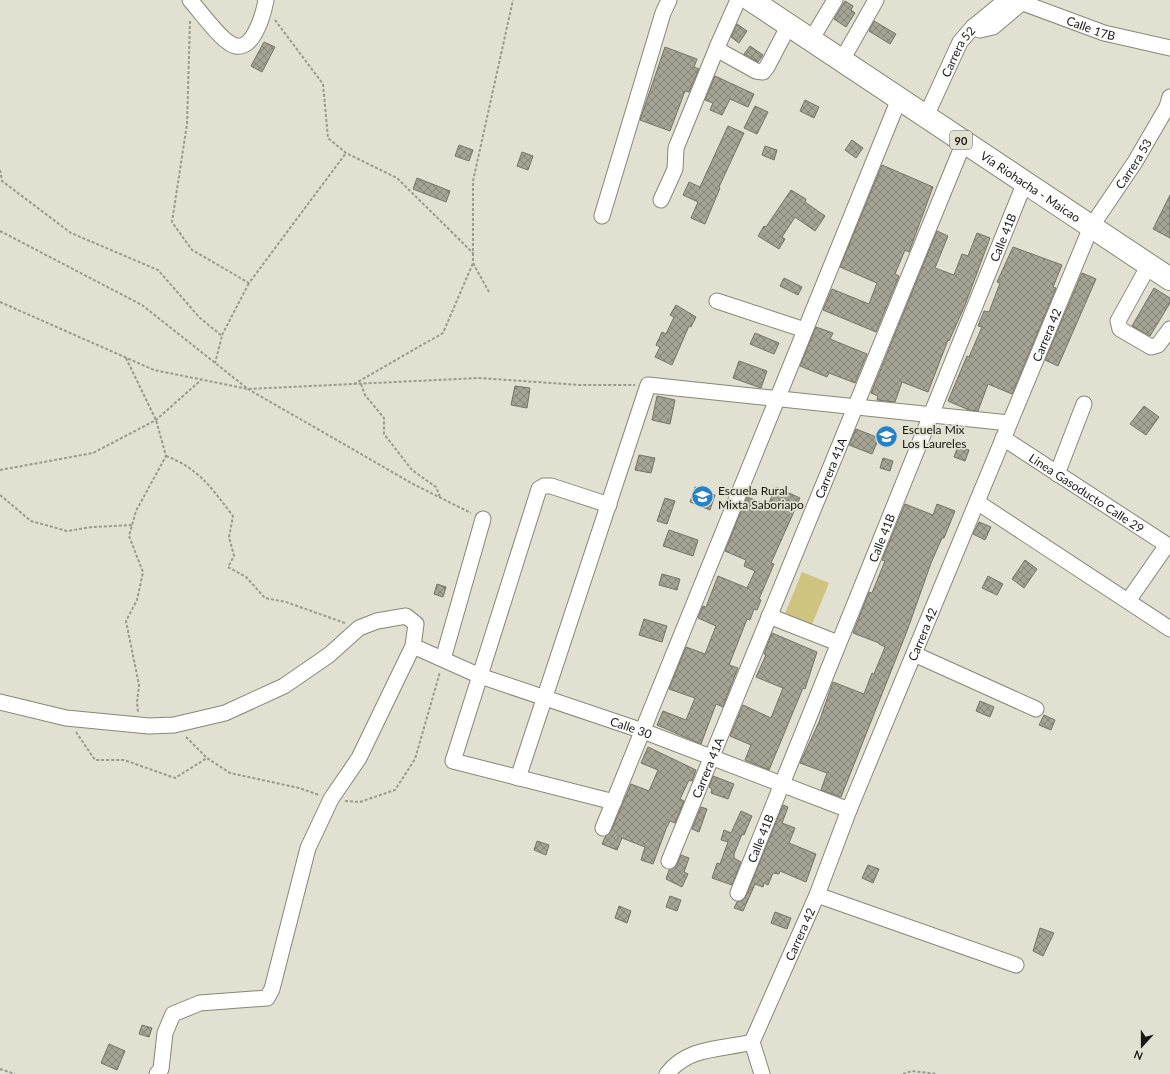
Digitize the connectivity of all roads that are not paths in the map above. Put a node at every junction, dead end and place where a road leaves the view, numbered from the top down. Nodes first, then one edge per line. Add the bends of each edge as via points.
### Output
1 (190, 0) edge
2 (738, 0) edge
3 (835, 0) edge
4 (876, 0) edge
5 (1006, 0) edge
6 (1021, 1) edge
7 (265, 3) edge
8 (761, 3) edge
9 (665, 4) edge
10 (789, 25) junction
11 (973, 27) junction
12 (811, 40) junction
13 (718, 45) junction
14 (1170, 48) edge
15 (842, 60) junction
16 (1170, 96) edge
17 (899, 99) junction
18 (926, 116) junction
19 (964, 142) junction
20 (1025, 182) junction
21 (661, 200) dead end
22 (602, 216) dead end
23 (1091, 227) junction
24 (1149, 265) junction
25 (1170, 279) edge
26 (717, 301) dead end
27 (1170, 329) edge
28 (805, 330) junction
29 (777, 398) junction
30 (1084, 404) dead end
31 (854, 407) junction
32 (931, 415) junction
33 (1009, 424) junction
34 (1003, 438) junction
35 (1057, 474) junction
36 (977, 502) junction
37 (609, 505) junction
38 (483, 519) road end
39 (1168, 546) edge
40 (1128, 601) junction
41 (769, 616) junction
42 (1170, 629) edge
43 (838, 643) junction
44 (413, 646) junction
45 (914, 654) junction
46 (443, 659) junction
47 (480, 676) junction
48 (545, 697) junction
49 (0, 702) edge
50 (1036, 709) dead end
51 (643, 731) junction
52 (711, 757) junction
53 (518, 778) junction
54 (781, 784) junction
55 (614, 802) junction
56 (849, 810) junction
57 (603, 828) dead end
58 (669, 861) dead end
59 (738, 892) dead end
60 (817, 895) junction
61 (1016, 965) dead end
62 (752, 1042) junction
63 (158, 1074) edge
64 (667, 1074) edge
65 (762, 1074) edge

1 - 7 street via 228,43 237,46 247,44 254,36
2 - 13 street
3 - 12 street
4 - 15 street
5 - 11 street, Carrera 52
6 - 11 street via 993,27 980,30
6 - 14 street, Calle 17B via 1104,33
8 - 10 highway, Vía Riohacha - Maicao / 90
9 - 22 street
10 - 12 highway, Vía Riohacha - Maicao / 90
10 - 13 street via 763,72 756,71 720,51
11 - 18 street, Carrera 52 via 954,53
12 - 15 highway, Vía Riohacha - Maicao / 90
13 - 21 street via 676,148 675,169
15 - 17 highway, Vía Riohacha - Maicao / 90
16 - 23 street, Carrera 53 via 1167,107 1136,162
17 - 18 highway, Vía Riohacha - Maicao / 90
17 - 28 street
18 - 19 highway, Vía Riohacha - Maicao / 90
19 - 20 highway, Vía Riohacha - Maicao / 90
19 - 31 street, Carrera 41A
20 - 23 highway, Vía Riohacha - Maicao / 90
20 - 32 street, Calle 41B
23 - 24 highway, Vía Riohacha - Maicao / 90
23 - 33 street, Carrera 42
24 - 25 highway, Vía Riohacha - Maicao / 90
24 - 27 street via 1118,321 1120,329 1151,347 1158,345
26 - 28 street
28 - 29 street
29 - 31 street
29 - 37 street via 648,385
29 - 51 street
30 - 35 street
31 - 32 street
31 - 41 street, Carrera 41A
32 - 33 street
32 - 43 street, Calle 41B
33 - 34 street, Carrera 42
34 - 35 street, Linea Gasoducto Calle 29
34 - 36 street, Carrera 42
35 - 39 street, Linea Gasoducto Calle 29
36 - 40 street
36 - 45 street, Carrera 42
37 - 47 street via 551,486 539,489
37 - 48 street
38 - 46 street
39 - 40 street
40 - 42 street
41 - 43 street
41 - 52 street, Carrera 41A
43 - 54 street, Calle 41B
44 - 46 street, Calle 30
44 - 49 street via 416,624 406,616 377,621 359,628 329,655 284,686 225,713 174,725 149,726 66,718
44 - 63 street via 359,758 331,799 308,848 272,989 267,998 200,1003 173,1014 165,1032
45 - 50 street
45 - 56 street, Carrera 42
46 - 47 street, Calle 30
47 - 48 street, Calle 30
47 - 53 street via 453,761
48 - 51 street, Calle 30
48 - 53 street
51 - 52 street, Calle 30
51 - 55 street
52 - 54 street, Calle 30
52 - 58 street, Carrera 41A
53 - 55 street
54 - 56 street, Calle 30
54 - 59 street, Calle 41B
55 - 57 street
56 - 60 street, Carrera 42
60 - 61 street
60 - 62 street, Carrera 42
62 - 64 street via 702,1050 675,1064
62 - 65 street

